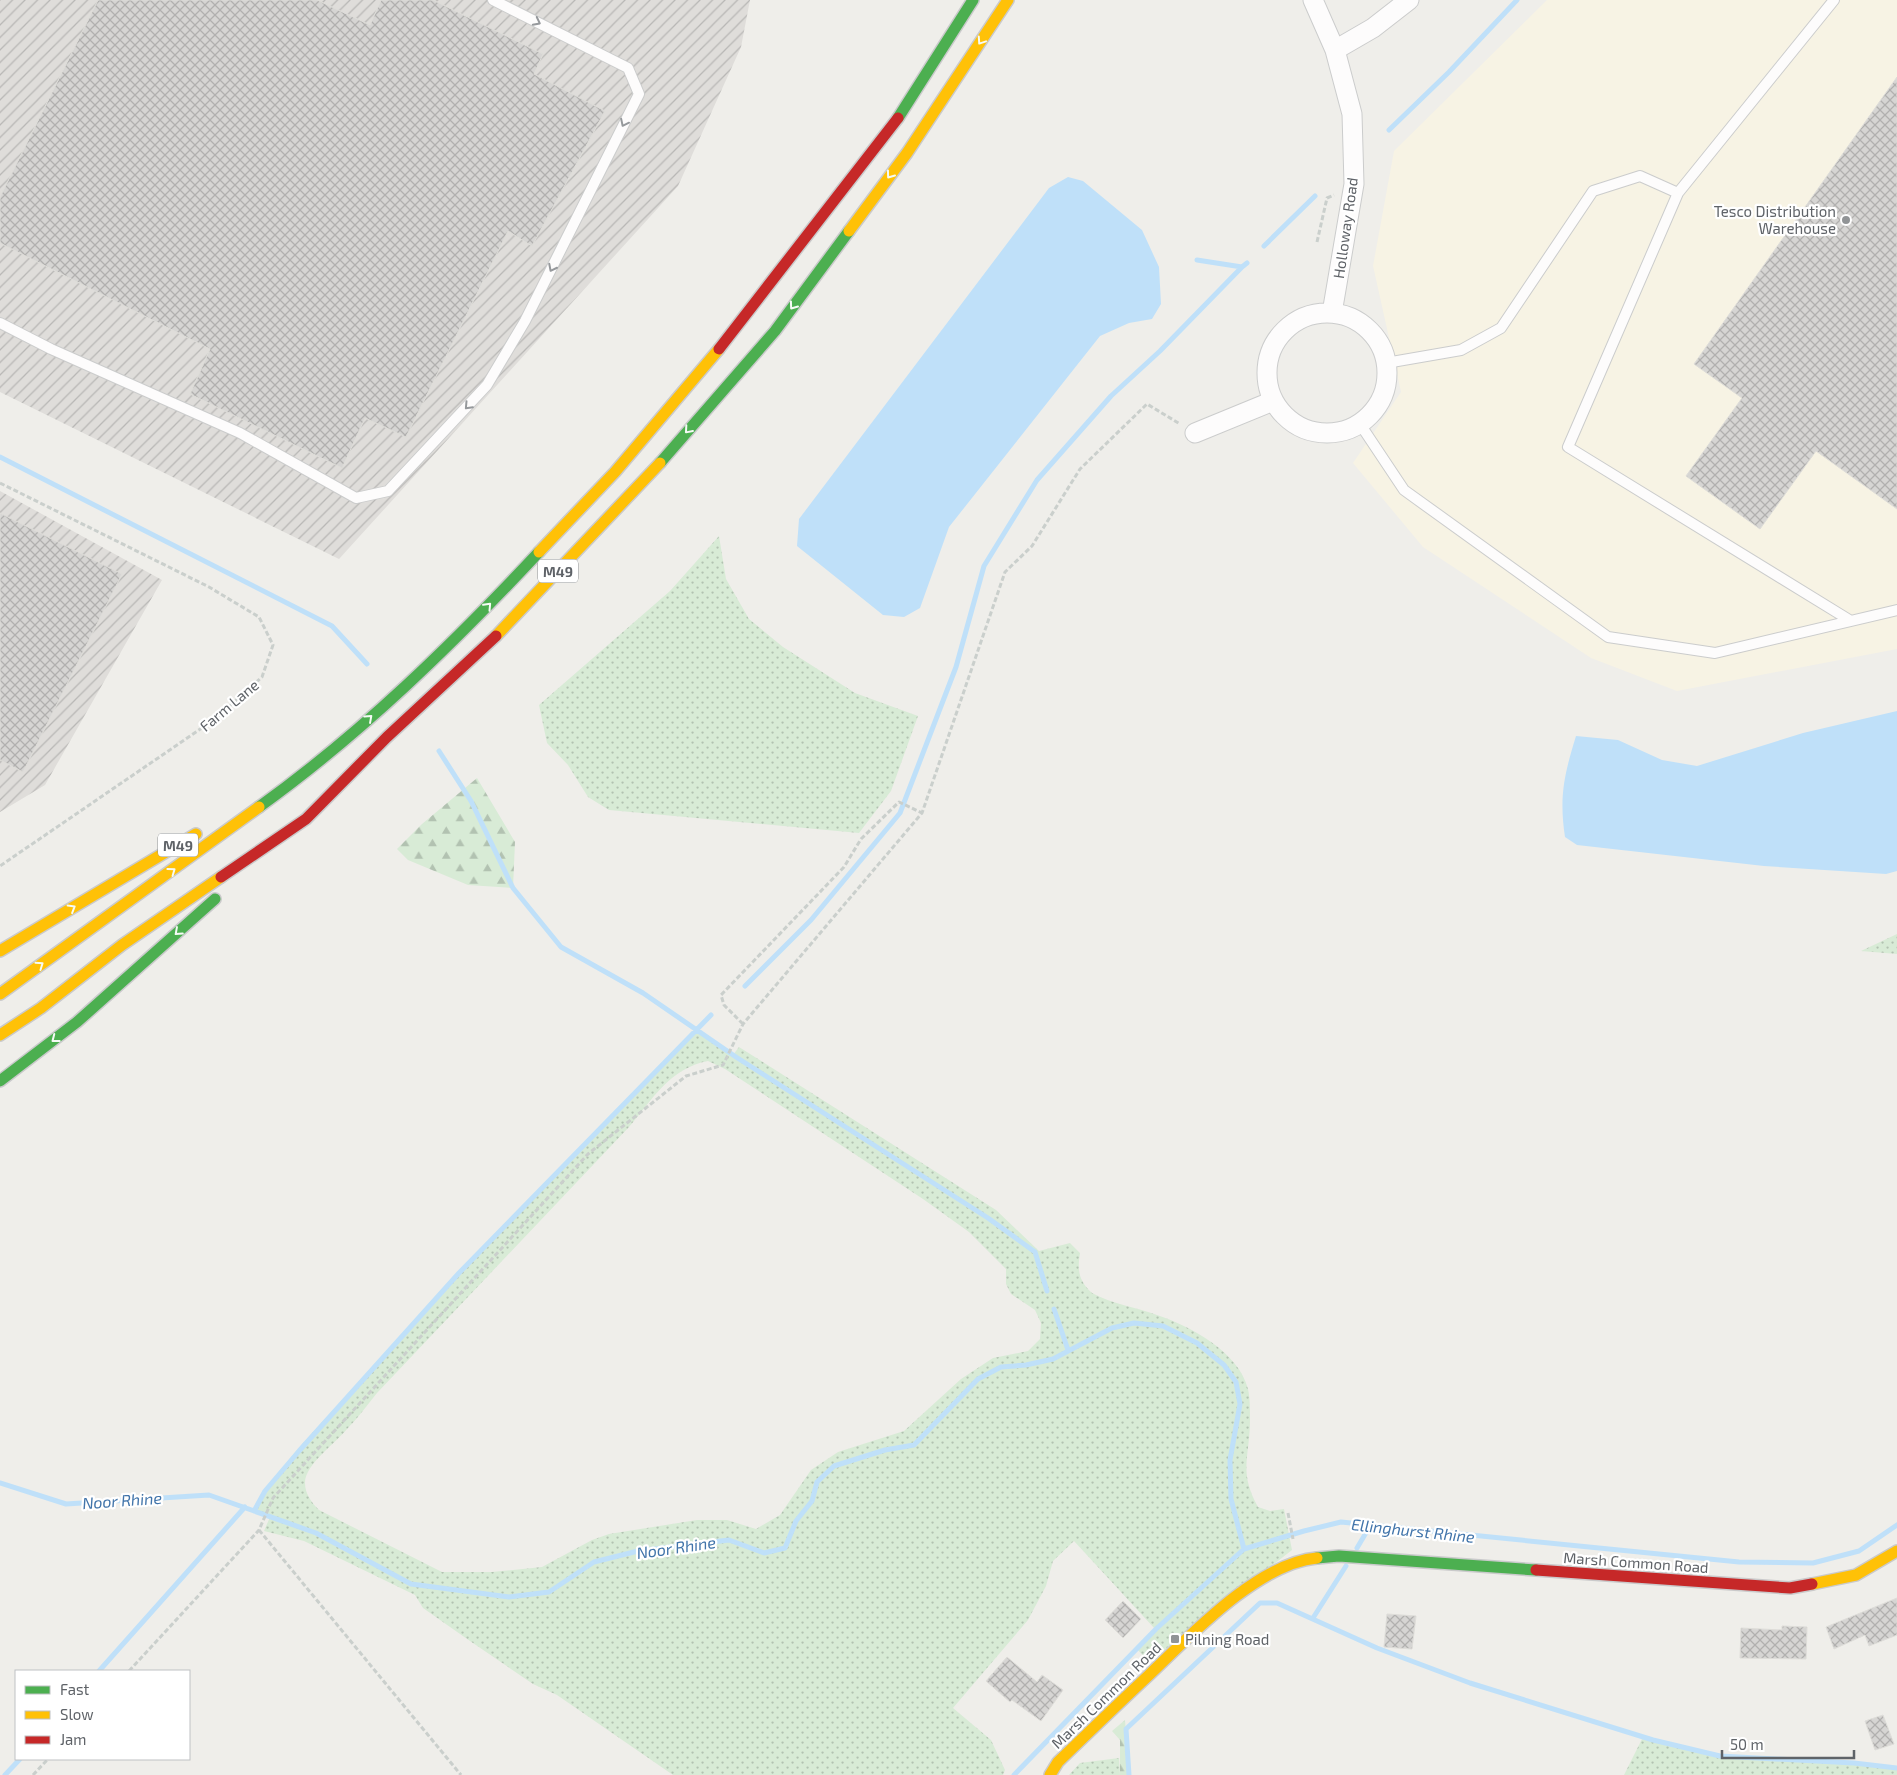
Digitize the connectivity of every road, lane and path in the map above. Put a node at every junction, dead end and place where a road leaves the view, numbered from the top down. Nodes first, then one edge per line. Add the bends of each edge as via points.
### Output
1 (493, 0) edge
2 (973, 0) edge
3 (1008, 0) edge
4 (1313, 0) edge
5 (1409, 0) edge
6 (1834, 0) edge
7 (1335, 50) junction
8 (1354, 184) junction
9 (1678, 193) junction
10 (1316, 242) dead end
11 (1332, 313) junction
12 (0, 323) edge
13 (1386, 363) junction
14 (1273, 401) junction
15 (1360, 424) junction
16 (1196, 433) joint
17 (0, 483) edge
18 (1897, 610) edge
19 (1851, 621) junction
20 (353, 733) junction
21 (238, 808) dead end
22 (922, 814) junction
23 (306, 819) junction
24 (205, 829) dead end
25 (0, 866) edge
26 (0, 951) edge
27 (0, 994) edge
28 (743, 1024) junction
29 (0, 1035) edge
30 (0, 1081) edge
31 (1288, 1512) dead end
32 (259, 1530) junction
33 (1294, 1545) dead end
34 (1897, 1551) edge
35 (129, 1670) edge
36 (47, 1760) edge
37 (33, 1775) edge
38 (461, 1775) edge
39 (1050, 1775) edge

1 -> 12 lane via 628,68 639,94 525,321 487,385 388,491 356,498 240,433
20 -> 2 main road, M49 via 461,635 641,442 743,320 890,130
3 -> 23 main road, M49 via 907,153 775,331 635,491 540,590
4 - 7 street, Holloway Road
5 - 7 street via 1373,28
6 - 9 lane
7 - 8 street, Holloway Road via 1352,114
8 - 10 path via 1327,198
8 - 11 street, Holloway Road
9 - 13 lane via 1640,176 1593,191 1501,328 1461,350
9 - 19 lane via 1568,447
11 - 13 street via 1351,318 1368,329 1380,344
11 - 14 street via 1314,314 1297,320 1282,332 1272,347 1267,365 1267,383
13 - 15 street via 1387,381 1382,398
14 - 15 street via 1285,417 1321,434 1341,432
14 - 16 street
15 - 19 lane via 1404,490 1608,636 1715,653
16 - 22 path via 1147,404 1080,469 1032,546 1005,572
17 - 25 path, Farm Lane via 209,587 259,617 273,645 262,677 215,719
18 - 19 lane
20 - 21 main road, M49
27 -> 20 main road, M49 via 283,791
22 - 28 path
22 - 28 path via 899,802 861,839 844,867 721,995 724,1005
23 - 29 main road, M49 via 122,945 41,1008
23 -> 30 main road, M49 via 77,1022
26 -> 24 main road, M49
28 - 32 path via 723,1065 686,1076 588,1154 273,1498
31 - 33 path
32 - 35 path
32 - 38 path
34 - 39 main road, Marsh Common Road via 1856,1574 1790,1588 1339,1556 1303,1559 1250,1585 1205,1621 1058,1762
36 - 37 path

